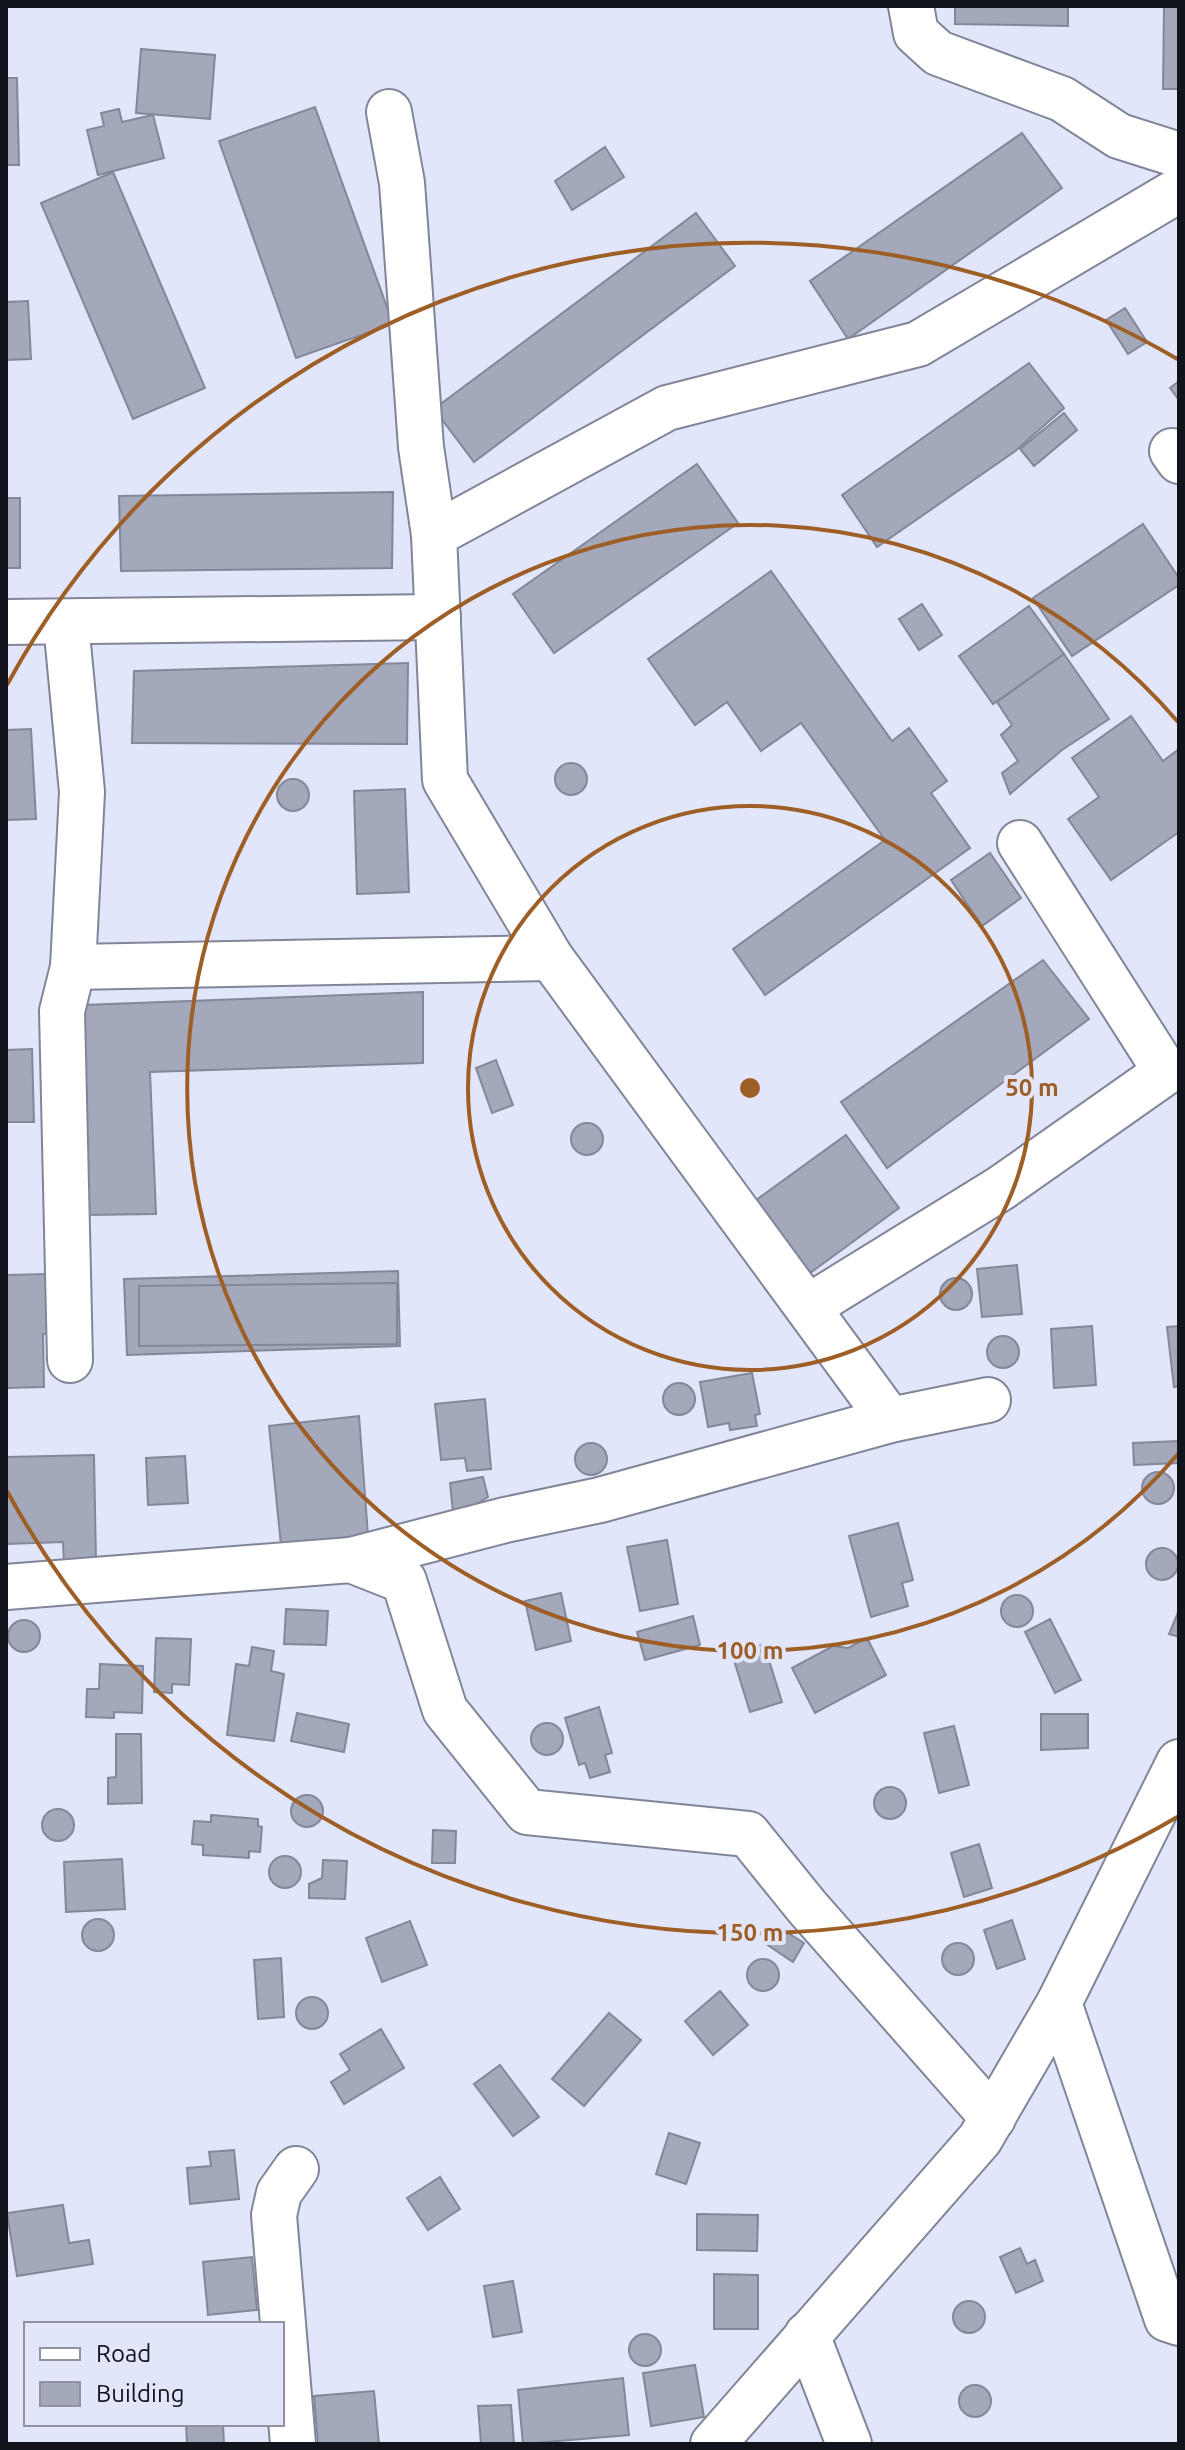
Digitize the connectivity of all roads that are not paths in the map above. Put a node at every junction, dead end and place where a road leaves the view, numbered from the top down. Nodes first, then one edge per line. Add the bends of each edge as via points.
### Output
1 (911, 6) edge
2 (389, 112) dead end
3 (1179, 155) edge
4 (1179, 190) edge
5 (434, 535) junction
6 (438, 617) junction
7 (6, 622) edge
8 (66, 623) junction
9 (1020, 843) dead end
10 (551, 958) junction
11 (73, 967) junction
12 (808, 1307) junction
13 (70, 1360) dead end
14 (988, 1400) dead end
15 (890, 1420) junction
16 (351, 1560) junction
17 (6, 1587) edge
18 (1179, 1762) edge
19 (1059, 2003) junction
20 (993, 2118) junction
21 (296, 2169) dead end
22 (283, 2322) edge
23 (1179, 2323) edge
24 (807, 2335) junction
25 (284, 2336) edge
26 (293, 2444) edge
27 (713, 2444) edge
28 (849, 2444) edge

1 - 3 street via 916,33 938,53 1062,99 1119,136
2 - 5 street via 402,183 421,447
4 - 5 street via 918,344 667,408
5 - 6 street
6 - 8 street
6 - 10 street via 445,780
7 - 8 street
8 - 11 street via 82,792
9 - 12 street via 1166,1072 1001,1188
10 - 11 street
10 - 12 street
11 - 13 street via 62,1011
12 - 15 street
14 - 15 street
15 - 16 street via 600,1500
16 - 17 street
16 - 20 street via 404,1581 445,1710 527,1812 748,1834
18 - 19 street
19 - 20 street
19 - 23 street via 1167,2319
20 - 24 street
21 - 22 street via 279,2193 274,2215
24 - 27 street
24 - 28 street
25 - 26 street

